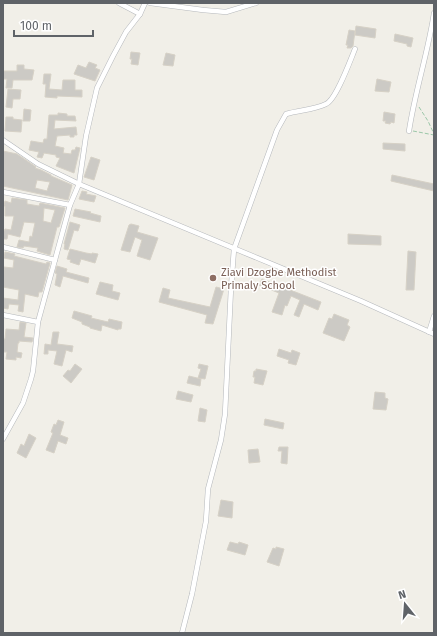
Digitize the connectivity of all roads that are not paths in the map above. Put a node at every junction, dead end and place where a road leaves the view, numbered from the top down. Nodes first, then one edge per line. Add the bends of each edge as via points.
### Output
1 (119, 3) edge
2 (145, 3) edge
3 (150, 3) edge
4 (256, 3) edge
5 (434, 13) edge
6 (140, 14) junction
7 (355, 49) dead end
8 (409, 131) road end
9 (3, 140) edge
10 (79, 184) junction
11 (3, 192) edge
12 (70, 205) junction
13 (3, 247) edge
14 (234, 249) junction
15 (55, 260) junction
16 (3, 315) edge
17 (434, 316) edge
18 (38, 322) junction
19 (429, 332) junction
20 (434, 334) edge
21 (3, 439) edge
22 (182, 633) edge

1 - 6 street
2 - 6 street
3 - 4 street via 226,12
5 - 8 street
6 - 10 street via 112,56 97,88
7 - 14 street via 333,100 317,107 286,114 281,121
9 - 10 street via 38,164
10 - 12 street
10 - 14 street
11 - 12 street
12 - 15 street
13 - 15 street
14 - 19 street
14 - 22 street via 225,414 208,488 206,521
15 - 18 street
16 - 18 street
17 - 19 street
18 - 21 street via 31,379 23,403
19 - 20 street

